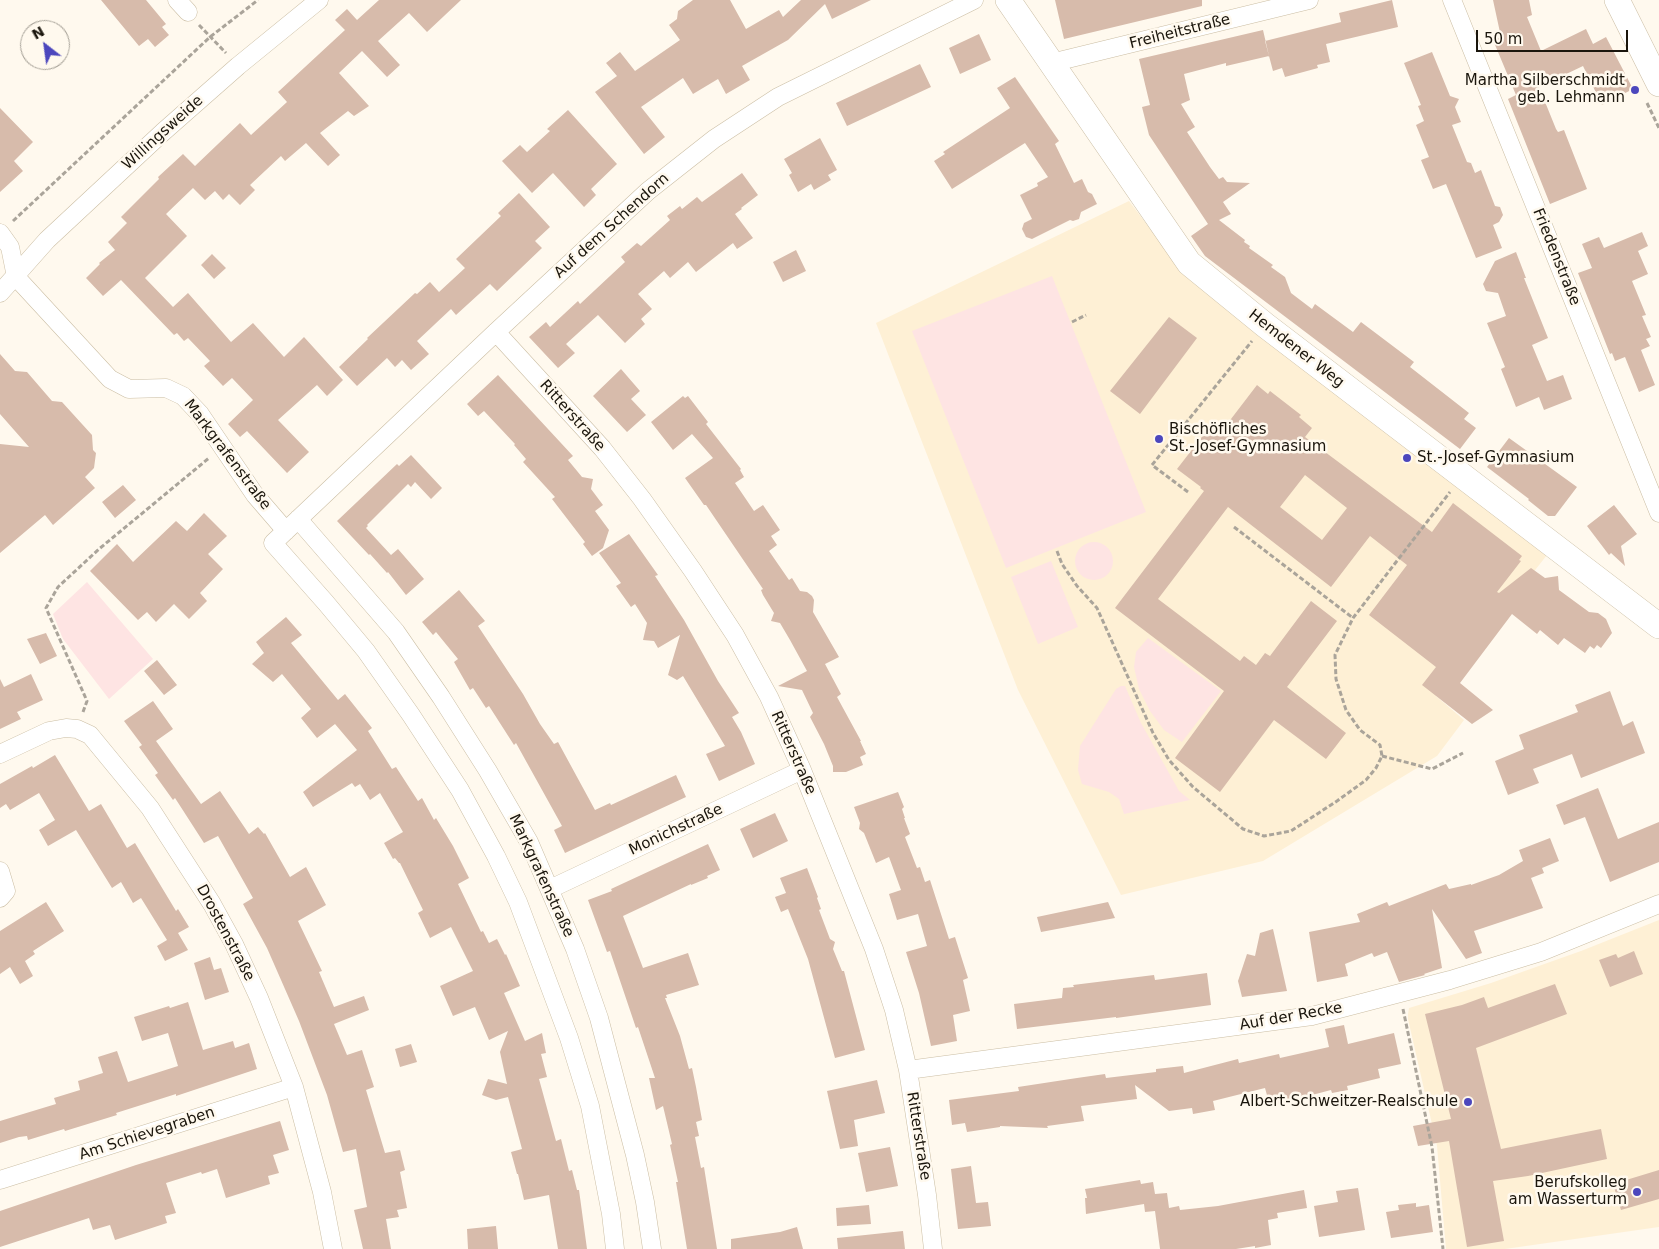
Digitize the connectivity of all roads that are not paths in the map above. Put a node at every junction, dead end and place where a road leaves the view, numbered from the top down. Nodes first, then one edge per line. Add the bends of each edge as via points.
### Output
1 (319, 0) edge
2 (974, 0) edge
3 (1008, 0) edge
4 (1309, 0) edge
5 (1452, 0) edge
6 (1617, 0) edge
7 (1051, 63) junction
8 (1659, 84) edge
9 (3, 230) edge
10 (16, 276) junction
11 (0, 293) edge
12 (496, 332) junction
13 (1659, 513) edge
14 (292, 525) junction
15 (1659, 626) edge
16 (0, 754) edge
17 (802, 770) junction
18 (0, 871) edge
19 (550, 889) junction
20 (0, 898) edge
21 (1659, 904) edge
22 (908, 1070) junction
23 (294, 1087) junction
24 (0, 1180) edge
25 (333, 1249) edge
26 (615, 1249) edge
27 (652, 1249) edge
28 (933, 1249) edge

1 - 10 street, Willingsweide via 164,132 47,240
2 - 12 street, Auf dem Schendorn via 778,97 714,139 648,191
3 - 7 street, Hemdener Weg
4 - 7 street, Freiheitstraße
5 - 13 street, Friedenstraße
6 - 8 street
7 - 15 street, Hemdener Weg via 1189,263 1265,325
9 - 10 street
10 - 11 street, Willingsweide
10 - 14 street, Markgrafenstraße via 110,379 129,389 166,388 183,396 200,414 255,495
12 - 14 street, Auf dem Schendorn
12 - 17 street, Ritterstraße via 602,448 687,563 739,643 769,697
14 - 19 street, Markgrafenstraße via 396,632 488,771 529,842
14 - 26 street, Markgrafenstraße via 274,543 366,651 411,715 460,790 518,902 566,1029 590,1106 612,1214
16 - 23 street, Drostenstraße via 49,731 77,729 90,735 150,808 212,904 259,998
17 - 19 street, Monichstraße
17 - 22 street, Ritterstraße via 874,949 894,1010
18 - 20 street via 6,890
19 - 27 street, Markgrafenstraße via 602,1027 635,1155
21 - 22 street, Auf der Recke via 1541,952 1312,1016
22 - 28 street, Ritterstraße
23 - 24 street, Am Schievegraben
23 - 25 street, Drostenstraße via 322,1192

